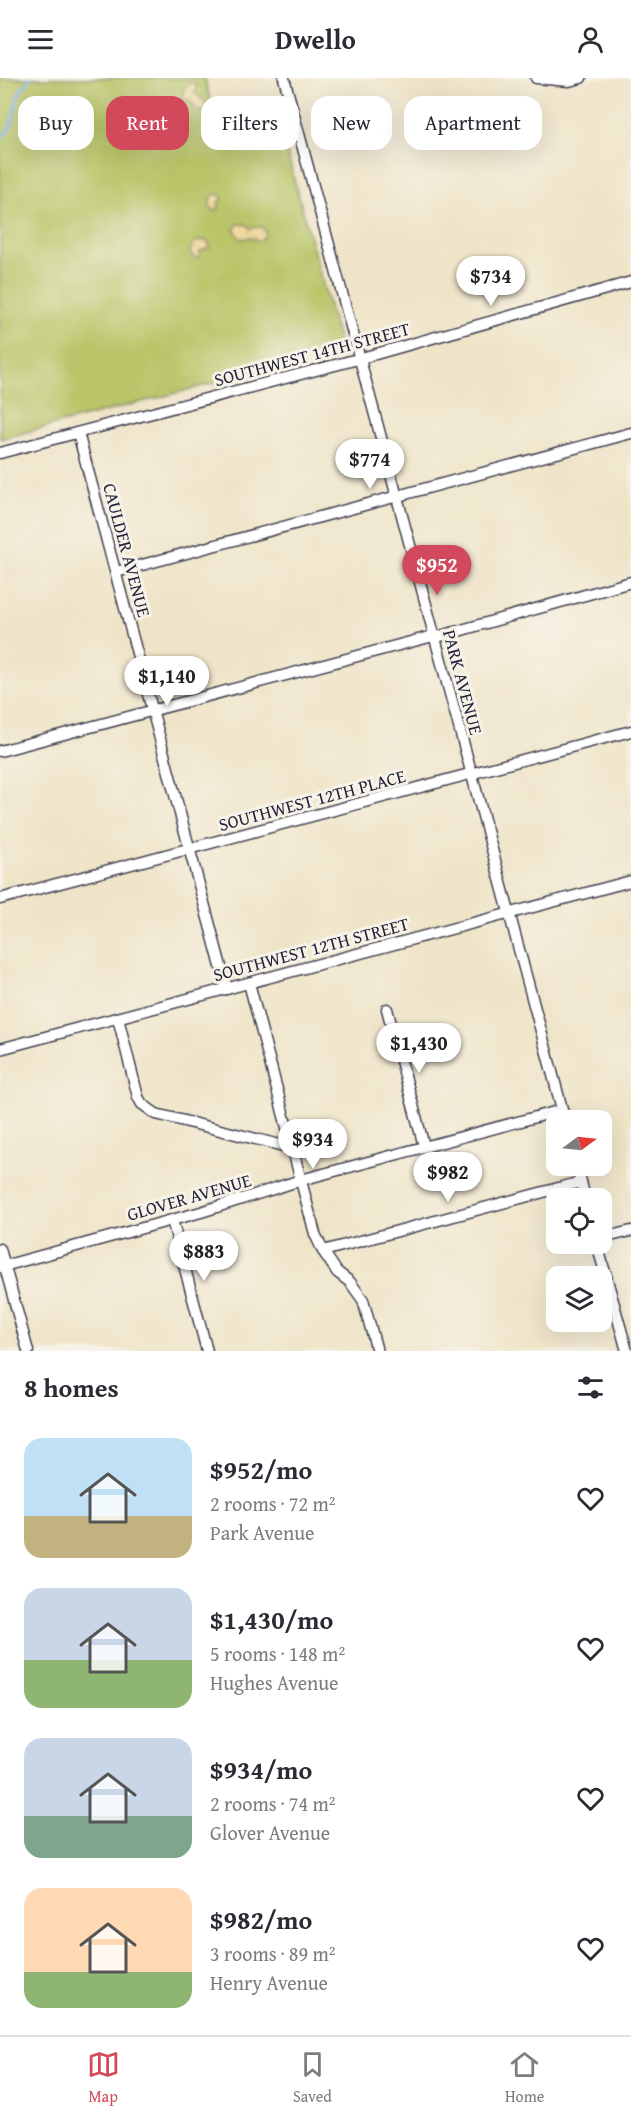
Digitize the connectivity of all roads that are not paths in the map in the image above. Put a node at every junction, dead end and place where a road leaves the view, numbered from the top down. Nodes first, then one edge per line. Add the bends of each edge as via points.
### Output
1 (284, 78) edge
2 (536, 78) edge
3 (581, 78) edge
4 (631, 282) edge
5 (358, 359) junction
6 (78, 433) junction
7 (631, 433) edge
8 (0, 453) edge
9 (396, 498) junction
10 (116, 572) junction
11 (631, 582) edge
12 (433, 636) junction
13 (153, 711) junction
14 (631, 731) edge
15 (0, 751) edge
16 (471, 775) junction
17 (190, 849) junction
18 (631, 881) edge
19 (0, 899) edge
20 (509, 915) junction
21 (249, 983) junction
22 (227, 988) junction
23 (387, 1009) dead end
24 (117, 1018) junction
25 (0, 1048) edge
26 (562, 1110) edge
27 (546, 1119) edge
28 (424, 1146) junction
29 (292, 1148) junction
30 (580, 1176) edge
31 (301, 1180) junction
32 (581, 1182) junction
33 (582, 1188) edge
34 (172, 1220) junction
35 (631, 1231) edge
36 (612, 1236) edge
37 (0, 1249) edge
38 (323, 1251) junction
39 (600, 1254) edge
40 (2, 1267) edge
41 (28, 1351) edge
42 (207, 1351) edge
43 (377, 1351) edge
44 (627, 1351) edge

1 - 5 street, PARK AVENUE
2 - 3 street
4 - 5 street, SOUTHWEST 14TH STREET
5 - 6 street, SOUTHWEST 14TH STREET
5 - 9 street, PARK AVENUE
6 - 8 street, SOUTHWEST 14TH STREET
6 - 10 street, CAULDER AVENUE
7 - 9 street
9 - 10 street
9 - 12 street, PARK AVENUE
10 - 13 street, CAULDER AVENUE
11 - 12 street
12 - 13 street
12 - 16 street, PARK AVENUE
13 - 15 street
13 - 17 street, CAULDER AVENUE
14 - 16 street, SOUTHWEST 12TH PLACE
16 - 17 street, SOUTHWEST 12TH PLACE
16 - 20 street, PARK AVENUE
17 - 19 street, SOUTHWEST 12TH PLACE
17 - 22 street, CAULDER AVENUE
18 - 20 street, SOUTHWEST 12TH STREET
20 - 21 street, SOUTHWEST 12TH STREET
20 - 26 street, PARK AVENUE
21 - 22 street, SOUTHWEST 12TH STREET
21 - 29 street
22 - 24 street, SOUTHWEST 12TH STREET
23 - 28 street
24 - 25 street, SOUTHWEST 12TH STREET
24 - 29 street via 138,1097 148,1110
27 - 28 street, GLOVER AVENUE
28 - 31 street, GLOVER AVENUE
29 - 31 street
30 - 32 street
31 - 34 street, GLOVER AVENUE
31 - 38 street
32 - 33 street
32 - 38 street
34 - 40 street, GLOVER AVENUE
34 - 42 street
35 - 36 street
37 - 40 street
38 - 43 street via 363,1300
39 - 44 street
40 - 41 street

